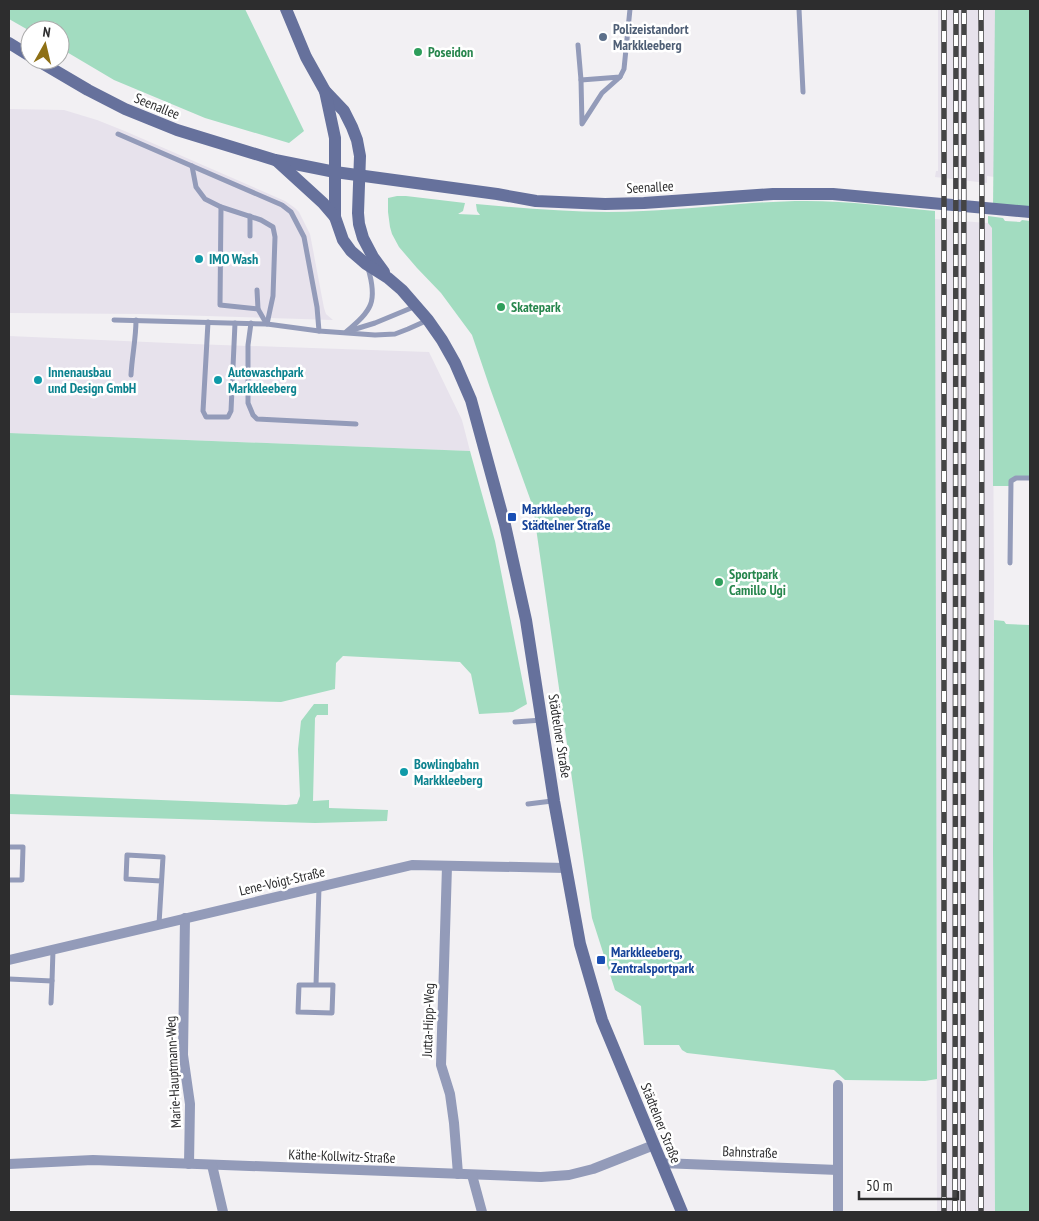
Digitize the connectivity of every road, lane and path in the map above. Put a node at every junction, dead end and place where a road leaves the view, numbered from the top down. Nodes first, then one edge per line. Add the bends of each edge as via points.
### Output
1 (286, 9) edge
2 (630, 9) edge
3 (799, 9) edge
4 (9, 43) edge
5 (578, 45) dead end
6 (20, 50) edge
7 (54, 70) edge
8 (620, 76) junction
9 (582, 80) junction
10 (325, 91) junction
11 (803, 92) dead end
12 (118, 134) dead end
13 (275, 160) junction
14 (192, 166) junction
15 (335, 172) junction
16 (360, 175) junction
17 (220, 206) junction
18 (1030, 212) edge
19 (250, 216) junction
20 (335, 217) junction
21 (250, 236) dead end
22 (366, 264) junction
23 (388, 278) junction
24 (257, 290) dead end
25 (416, 306) junction
26 (258, 309) junction
27 (114, 320) dead end
28 (136, 320) junction
29 (428, 320) junction
30 (208, 322) junction
31 (235, 323) junction
32 (251, 323) junction
33 (267, 324) junction
34 (319, 331) junction
35 (346, 332) junction
36 (131, 375) dead end
37 (356, 424) dead end
38 (1030, 478) edge
39 (1010, 564) dead end
40 (542, 720) junction
41 (515, 722) dead end
42 (554, 801) junction
43 (528, 804) dead end
44 (9, 847) edge
45 (447, 866) junction
46 (566, 868) junction
47 (9, 880) edge
48 (161, 881) junction
49 (319, 887) junction
50 (185, 918) junction
51 (159, 925) junction
52 (53, 950) junction
53 (9, 960) edge
54 (9, 979) edge
55 (52, 981) junction
56 (316, 985) junction
57 (51, 1003) dead end
58 (838, 1085) dead end
59 (654, 1145) junction
60 (661, 1163) junction
61 (9, 1164) edge
62 (189, 1164) junction
63 (212, 1164) junction
64 (838, 1170) junction
65 (458, 1174) junction
66 (472, 1175) junction
67 (223, 1212) edge
68 (482, 1212) edge
69 (682, 1212) edge
70 (838, 1212) edge

1 - 10 street, Städtelner Straße via 306,57
2 - 8 lane via 624,69
3 - 11 lane
4 - 6 street
5 - 9 lane
7 - 13 street, Seenallee via 124,109 177,130
8 - 9 lane
8 - 9 lane via 602,93 582,124
10 - 15 street, Städtelner Straße via 335,138
10 - 16 street, Städtelner Straße via 344,111 352,127 360,156
12 - 14 lane
13 - 15 street, Seenallee
13 - 20 street, Seenallee via 324,203
14 - 17 lane via 196,187 205,198
14 - 34 lane via 292,212 304,237
15 - 16 street, Seenallee
15 - 20 street, Städtelner Straße
16 - 18 street, Seenallee via 536,201 605,204 824,194
16 - 23 street, Städtelner Straße via 359,224 373,258
17 - 19 lane
17 - 26 lane via 220,305
19 - 21 lane
19 - 33 lane via 272,227 275,237 273,296
20 - 22 street, Städtelner Straße via 343,240
22 - 23 street, Städtelner Straße
22 - 35 lane via 373,288 372,299 362,319
23 - 25 street, Städtelner Straße
24 - 26 lane
25 - 29 street, Städtelner Straße
25 - 35 lane
26 - 33 lane
27 - 28 lane
28 - 30 lane
28 - 36 lane
29 - 35 lane via 395,334
29 - 40 street, Städtelner Straße via 455,363 479,428 506,525
30 - 31 lane
30 - 31 lane via 204,411 206,416 228,417 231,411
31 - 32 lane
32 - 33 lane
32 - 37 lane via 248,403 257,419
33 - 34 lane
34 - 35 lane
38 - 39 lane via 1011,481
40 - 41 lane
40 - 42 street, Städtelner Straße
42 - 43 lane
42 - 46 street, Städtelner Straße
44 - 47 lane via 23,847 22,880
45 - 46 street, Lene-Voigt-Straße
45 - 49 street, Lene-Voigt-Straße via 412,865
45 - 65 street, Jutta-Hipp-Weg via 441,1064 450,1094
46 - 59 street, Städtelner Straße via 580,944 602,1020
48 - 48 lane via 163,857 128,855 126,879
48 - 51 lane
49 - 50 street, Lene-Voigt-Straße
49 - 56 lane
50 - 51 street, Lene-Voigt-Straße
50 - 62 street, Marie-Hauptmann-Weg via 183,1055 190,1104
51 - 52 street, Lene-Voigt-Straße
52 - 53 street, Lene-Voigt-Straße
52 - 55 lane
54 - 55 lane
55 - 57 lane
56 - 56 lane via 299,985 298,1012 332,1013 333,985
58 - 64 street
59 - 60 street, Städtelner Straße
59 - 66 street, Käthe-Kollwitz-Straße via 569,1175
60 - 64 street, Bahnstraße
60 - 69 street, Städtelner Straße
61 - 62 street, Käthe-Kollwitz-Straße via 93,1160
62 - 63 street, Käthe-Kollwitz-Straße
63 - 65 street, Käthe-Kollwitz-Straße
63 - 67 street
64 - 70 street
65 - 66 street, Käthe-Kollwitz-Straße
66 - 68 street

